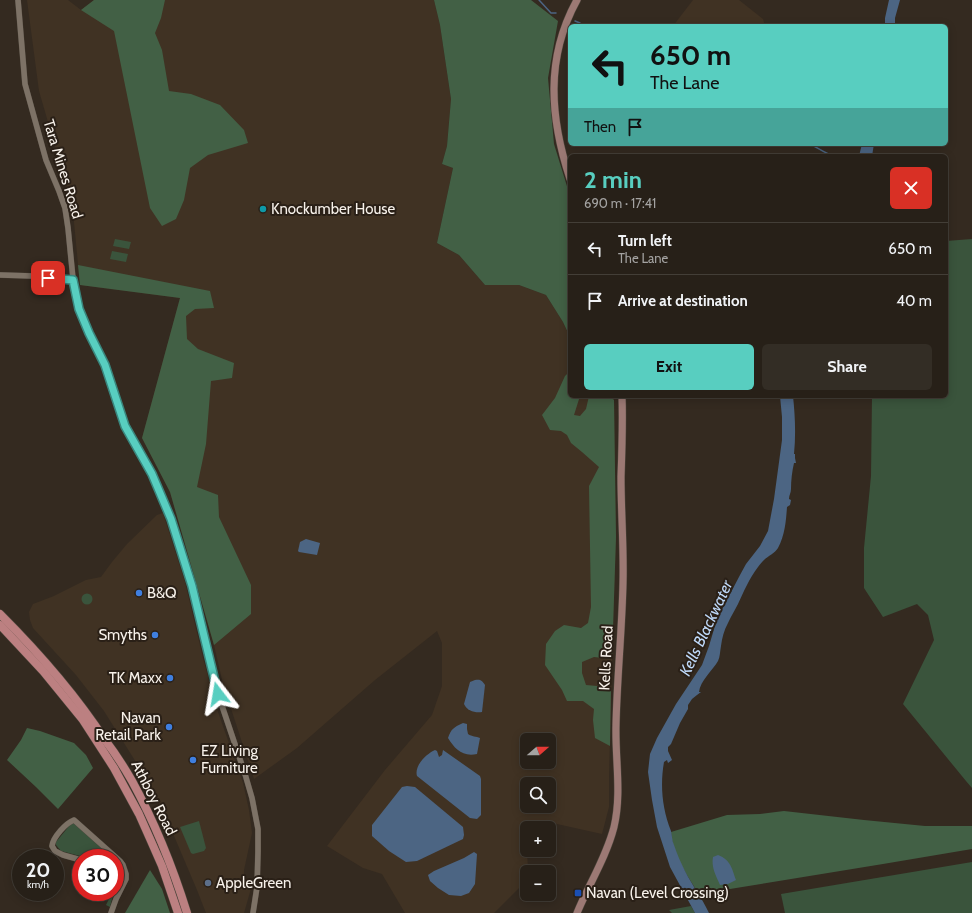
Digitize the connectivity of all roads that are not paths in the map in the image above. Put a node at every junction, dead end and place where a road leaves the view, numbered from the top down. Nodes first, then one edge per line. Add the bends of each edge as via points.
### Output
1 (18, 0) edge
2 (577, 0) edge
3 (568, 172) edge
4 (0, 275) edge
5 (73, 280) junction
6 (622, 398) edge
7 (0, 614) edge
8 (0, 625) edge
9 (107, 849) edge
10 (72, 858) edge
11 (124, 868) edge
12 (124, 883) edge
13 (115, 901) edge
14 (111, 913) edge
15 (178, 913) edge
16 (188, 913) edge
17 (253, 913) edge
18 (577, 913) edge

1 - 5 street, Tara Mines Road via 25,84 44,153 65,208
2 - 3 main road via 562,37 554,88 558,132
4 - 5 street
5 - 17 street, Tara Mines Road via 79,309 105,365 125,426 152,474 171,519 192,586 218,694 251,793 258,838 257,887
6 - 18 main road, Kells Road via 623,584 616,727 617,806 606,852
7 - 16 main road, Athboy Road via 64,683 132,781 164,849
8 - 15 main road, Athboy Road via 43,671 82,720 114,768 151,840
9 - 10 street via 74,820 52,840 55,851
11 - 12 street
13 - 14 street

